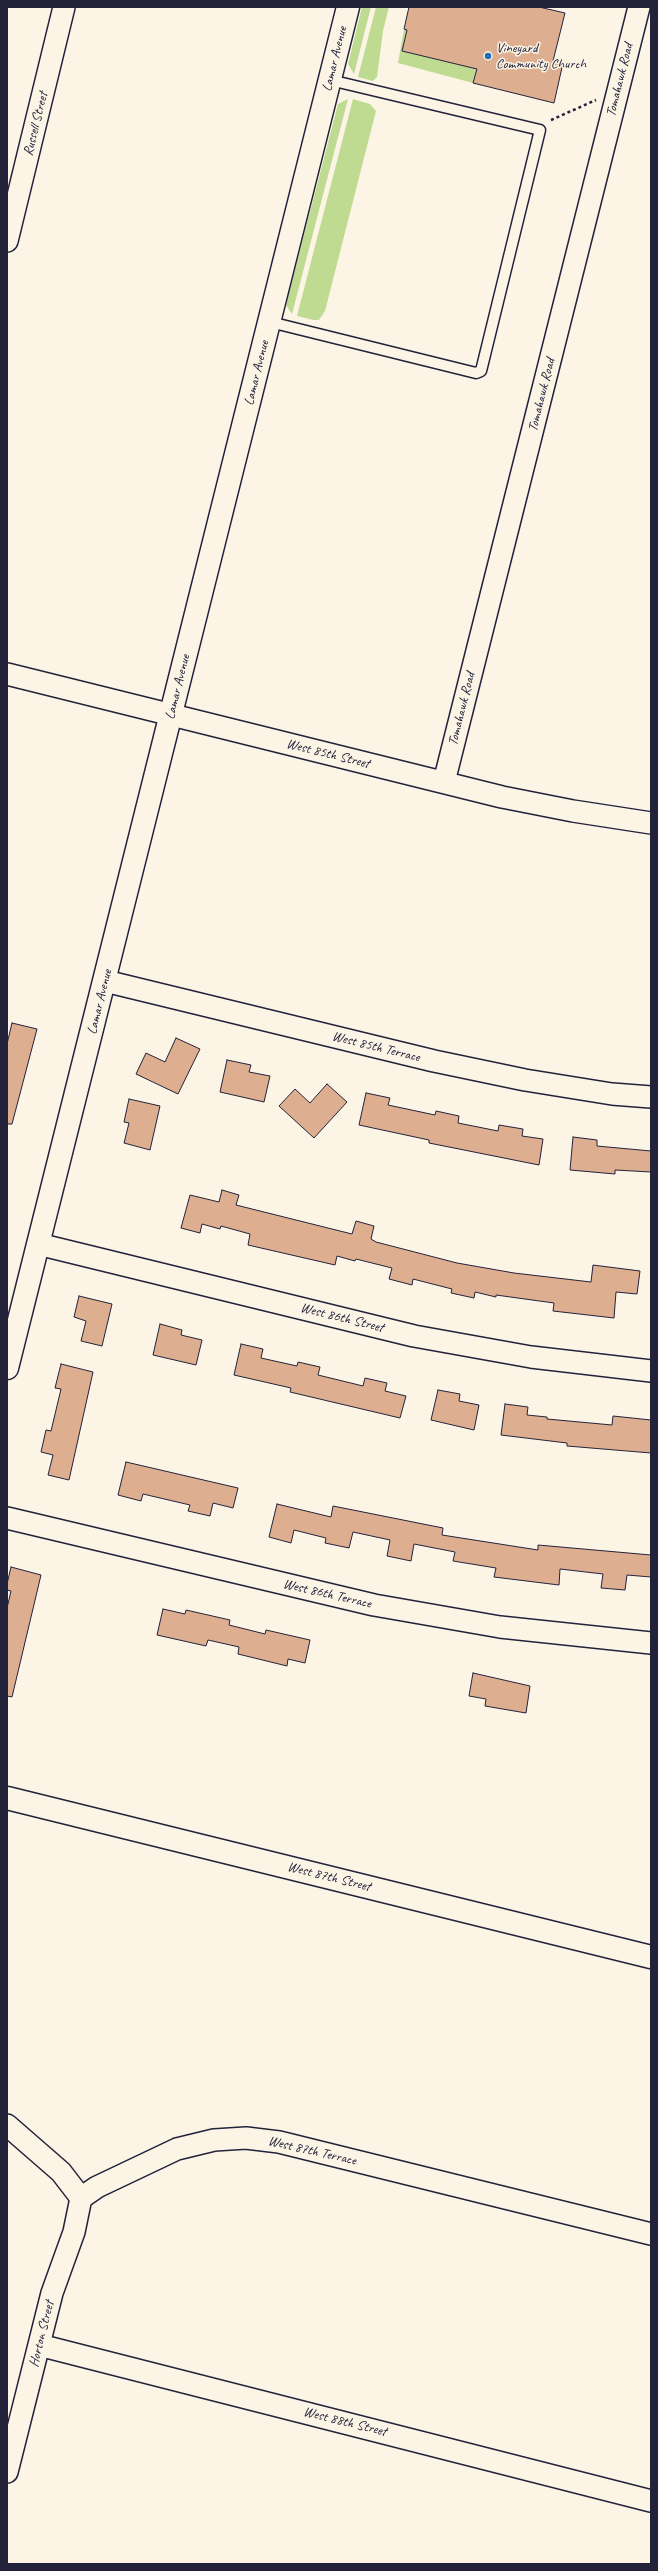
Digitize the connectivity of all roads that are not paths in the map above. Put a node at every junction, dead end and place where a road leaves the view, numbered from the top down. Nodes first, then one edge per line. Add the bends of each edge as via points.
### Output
1 (64, 7) edge
2 (348, 7) edge
3 (639, 7) edge
4 (330, 80) junction
5 (7, 241) edge
6 (270, 322) junction
7 (7, 674) edge
8 (171, 716) junction
9 (444, 782) junction
10 (651, 822) edge
11 (105, 981) junction
12 (651, 1097) edge
13 (38, 1244) junction
14 (7, 1368) edge
15 (651, 1371) edge
16 (7, 1518) edge
17 (651, 1643) edge
18 (7, 1798) edge
19 (651, 1957) edge
20 (7, 2125) edge
21 (81, 2198) junction
22 (651, 2234) edge
23 (39, 2345) junction
24 (7, 2472) edge
25 (651, 2501) edge

1 - 5 street, Russell Street
2 - 4 street, Lamar Avenue
3 - 9 street, Tomahawk Road
4 - 6 street, Lamar Avenue
4 - 6 lane via 540,130 481,371 476,374
6 - 8 street, Lamar Avenue
7 - 8 street, West 85th Street
8 - 9 street, West 85th Street
8 - 11 street, Lamar Avenue
9 - 10 street, West 85th Street via 573,811
11 - 12 street, West 85th Terrace via 510,1077 612,1094
11 - 13 street, Lamar Avenue
13 - 14 street, Lamar Avenue
13 - 15 street, West 86th Street via 414,1336 532,1358
16 - 17 street, West 86th Terrace via 374,1605 500,1628
18 - 19 street, West 87th Street
20 - 21 street via 61,2172
21 - 22 street, West 87th Terrace via 97,2187 177,2149 214,2140 246,2138 279,2142
21 - 23 street, Horton Street via 74,2232 52,2293
23 - 24 street, Horton Street
23 - 25 street, West 88th Street

